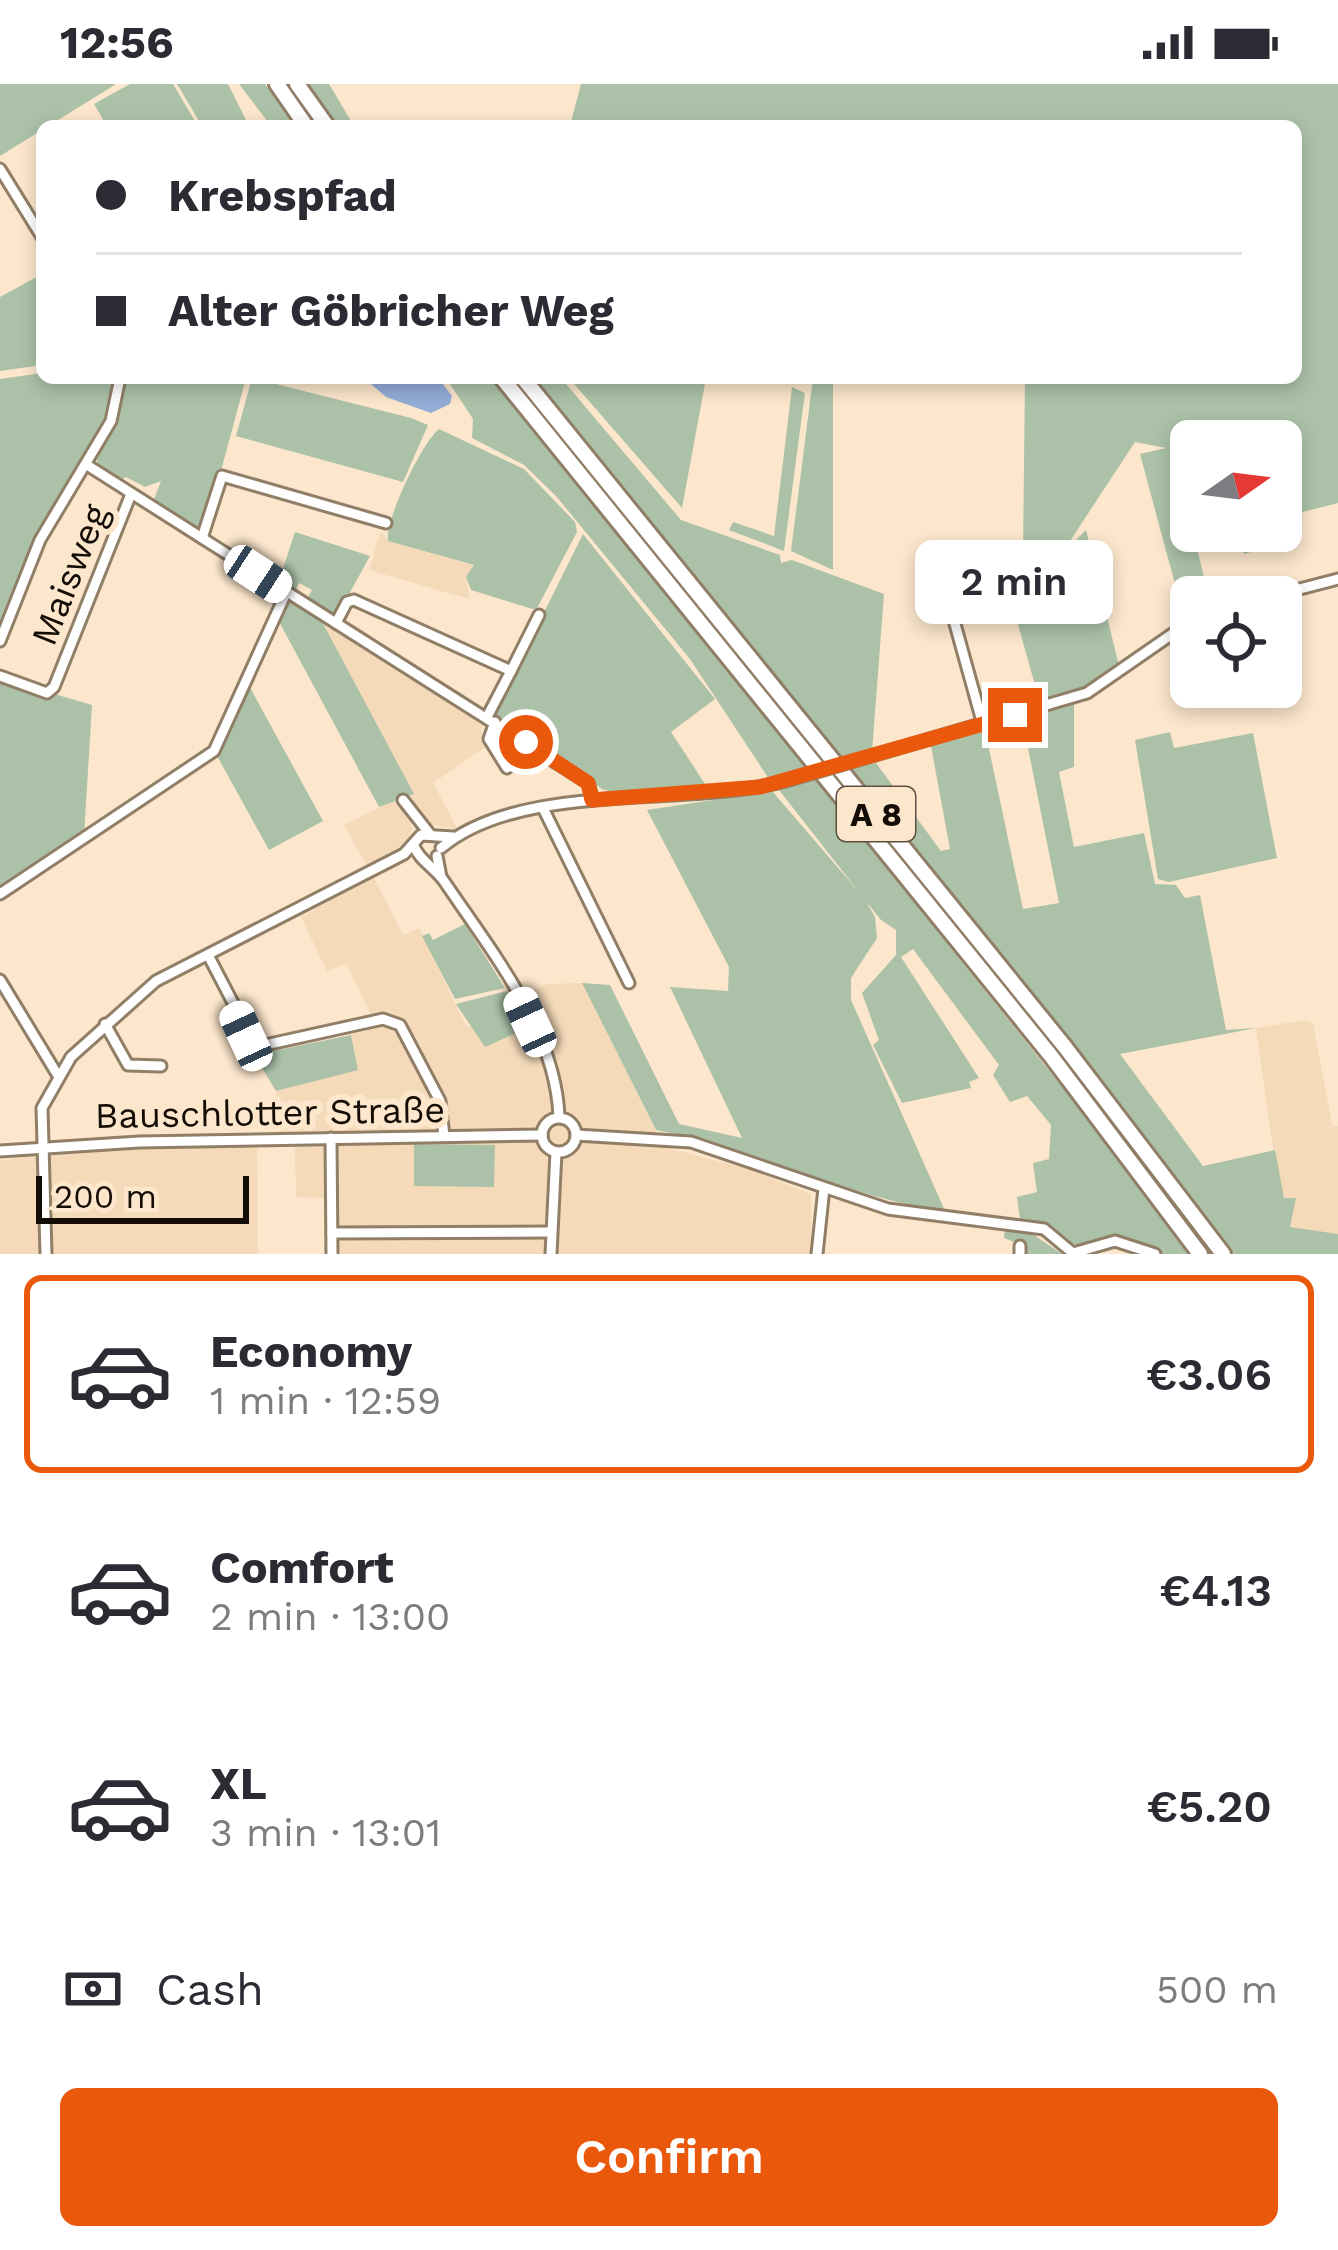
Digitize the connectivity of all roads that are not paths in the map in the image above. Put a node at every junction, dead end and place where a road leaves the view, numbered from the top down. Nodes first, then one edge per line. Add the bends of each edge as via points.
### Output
1 (277, 84) edge
2 (297, 84) edge
3 (303, 120) edge
4 (323, 120) edge
5 (0, 169) edge
6 (36, 227) edge
7 (120, 384) edge
8 (507, 384) edge
9 (528, 384) edge
10 (87, 465) junction
11 (131, 494) junction
12 (386, 523) dead end
13 (202, 538) junction
14 (942, 577) dead end
15 (1338, 579) edge
16 (1302, 588) edge
17 (286, 593) junction
18 (539, 615) dead end
19 (336, 623) junction
20 (1170, 636) edge
21 (0, 640) edge
22 (511, 670) junction
23 (0, 676) edge
24 (491, 720) junction
25 (983, 725) junction
26 (507, 768) dead end
27 (403, 800) dead end
28 (592, 800) junction
29 (543, 808) junction
30 (417, 823) junction
31 (436, 843) junction
32 (416, 850) junction
33 (441, 877) junction
34 (0, 894) edge
35 (208, 956) junction
36 (0, 980) edge
37 (629, 983) dead end
38 (105, 1024) junction
39 (161, 1066) dead end
40 (57, 1074) junction
41 (559, 1118) junction
42 (542, 1135) junction
43 (576, 1135) junction
44 (444, 1136) junction
45 (331, 1138) junction
46 (41, 1146) junction
47 (0, 1151) edge
48 (556, 1151) junction
49 (824, 1188) junction
50 (551, 1232) junction
51 (332, 1233) junction
52 (1074, 1253) edge
53 (46, 1254) edge
54 (332, 1254) edge
55 (551, 1254) edge
56 (818, 1254) edge
57 (1155, 1254) edge
58 (1200, 1254) edge
59 (1223, 1254) edge

1 - 3 highway
2 - 4 highway
5 - 6 street
7 - 10 street via 118,406
8 - 58 highway, A 8 via 1037,1038
9 - 59 highway, A 8
10 - 11 street
10 - 21 street via 40,540
11 - 13 street
11 - 23 street, Maisweg via 54,687 47,693
12 - 13 street via 222,476
13 - 17 street
14 - 25 street
15 - 16 street
17 - 19 street
17 - 34 street via 214,751
18 - 22 street
19 - 22 street via 354,600
19 - 24 street
20 - 25 street via 1094,690
22 - 24 street
24 - 26 street via 489,739
24 - 28 street via 588,783
25 - 28 street, bridge via 744,790
27 - 30 street
28 - 29 street
29 - 31 street
29 - 37 street
30 - 31 street
30 - 32 street
31 - 32 street
31 - 32 street
31 - 33 street
32 - 33 street
32 - 35 street
33 - 41 street via 514,988 550,1065
35 - 38 street via 155,981
35 - 44 street via 256,1047 383,1019 400,1025 440,1101
36 - 40 street
38 - 39 street via 128,1065
38 - 40 street
40 - 46 street via 43,1101
41 - 42 street
41 - 43 street
42 - 44 street, Bauschlotter Straße
42 - 48 street
43 - 48 street via 570,1148
43 - 49 street via 678,1139
44 - 45 street, Bauschlotter Straße
45 - 46 street, Bauschlotter Straße
45 - 51 street
46 - 47 street, Bauschlotter Straße
46 - 53 street
48 - 50 street
49 - 52 street via 908,1213 1036,1227
49 - 56 street
50 - 51 street
50 - 55 street
51 - 54 street
52 - 57 street via 1115,1241

